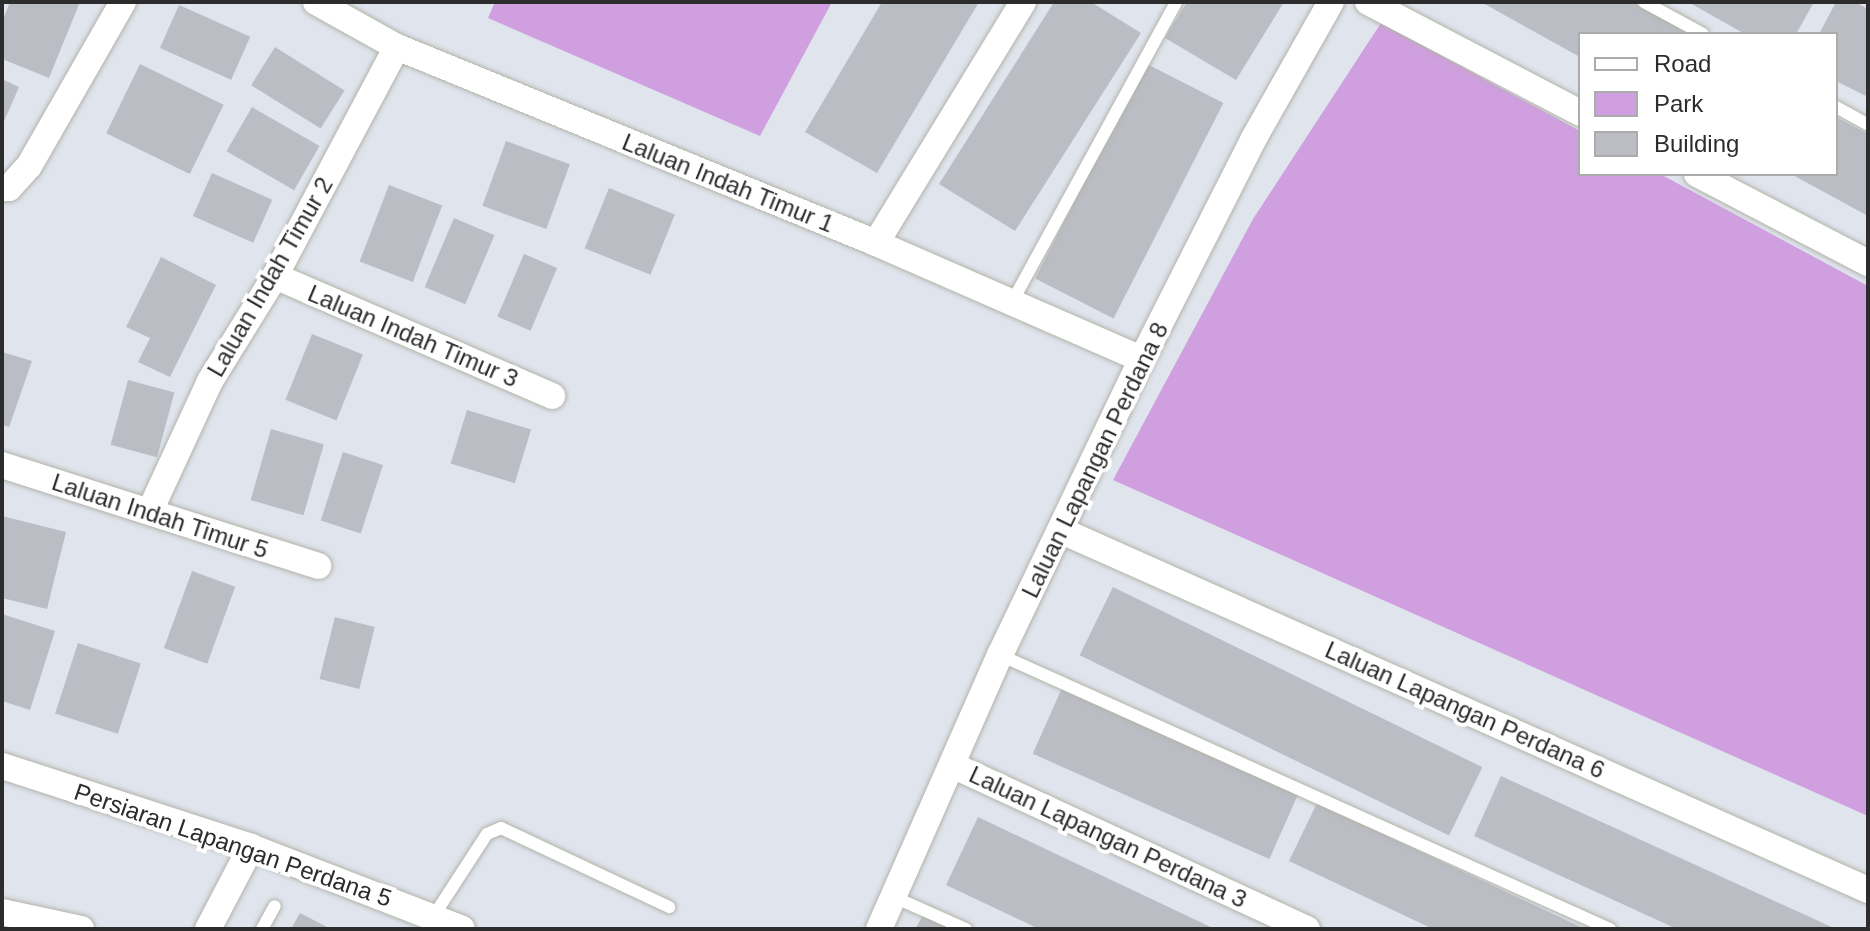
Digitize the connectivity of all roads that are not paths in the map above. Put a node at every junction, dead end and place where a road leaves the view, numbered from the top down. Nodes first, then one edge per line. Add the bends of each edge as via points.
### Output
1 (123, 2) edge
2 (316, 2) edge
3 (1023, 2) edge
4 (1176, 2) edge
5 (1331, 2) edge
6 (1368, 2) edge
7 (1644, 2) edge
8 (1699, 32) edge
9 (397, 47) junction
10 (1838, 108) edge
11 (1578, 112) edge
12 (1868, 125) edge
13 (1701, 176) edge
14 (2, 188) edge
15 (876, 243) junction
16 (1868, 263) edge
17 (275, 276) junction
18 (1012, 302) junction
19 (1142, 359) junction
20 (552, 396) dead end
21 (2, 465) edge
22 (150, 511) junction
23 (1062, 531) junction
24 (318, 566) dead end
25 (1000, 655) junction
26 (952, 765) junction
27 (2, 766) edge
28 (251, 847) junction
29 (1868, 890) edge
30 (894, 897) junction
31 (275, 906) dead end
32 (669, 907) dead end
33 (2, 912) edge
34 (429, 923) edge
35 (81, 929) edge
36 (208, 929) edge
37 (262, 929) edge
38 (462, 929) edge
39 (879, 929) edge
40 (966, 929) edge
41 (1307, 929) edge
42 (1610, 929) edge

1 - 14 street via 29,166 9,188
2 - 9 street, Laluan Indah Timur 1
3 - 15 street
4 - 18 lane
5 - 19 street, Laluan Lapangan Perdana 8 via 1254,138
6 - 11 street
7 - 8 lane
9 - 15 street, Laluan Indah Timur 1
9 - 17 street, Laluan Indah Timur 2
10 - 12 lane
13 - 16 street
15 - 18 street, Laluan Indah Timur 1
17 - 20 street, Laluan Indah Timur 3
17 - 22 street, Laluan Indah Timur 2 via 210,381
18 - 19 street, Laluan Indah Timur 1
19 - 23 street, Laluan Lapangan Perdana 8
21 - 22 street, Laluan Indah Timur 5
22 - 24 street, Laluan Indah Timur 5
23 - 25 street, Laluan Lapangan Perdana 8
23 - 29 street, Laluan Lapangan Perdana 6
25 - 26 street, Laluan Lapangan Perdana 8
25 - 42 lane
26 - 30 street, Laluan Lapangan Perdana 8
26 - 41 street, Laluan Lapangan Perdana 3
27 - 28 street, Persiaran Lapangan Perdana 5
28 - 34 street, Persiaran Lapangan Perdana 5
28 - 36 street
30 - 39 street, Laluan Lapangan Perdana 8
30 - 40 lane
31 - 37 lane
32 - 34 lane via 501,828 487,834
33 - 35 street
34 - 38 street, Persiaran Lapangan Perdana 5

